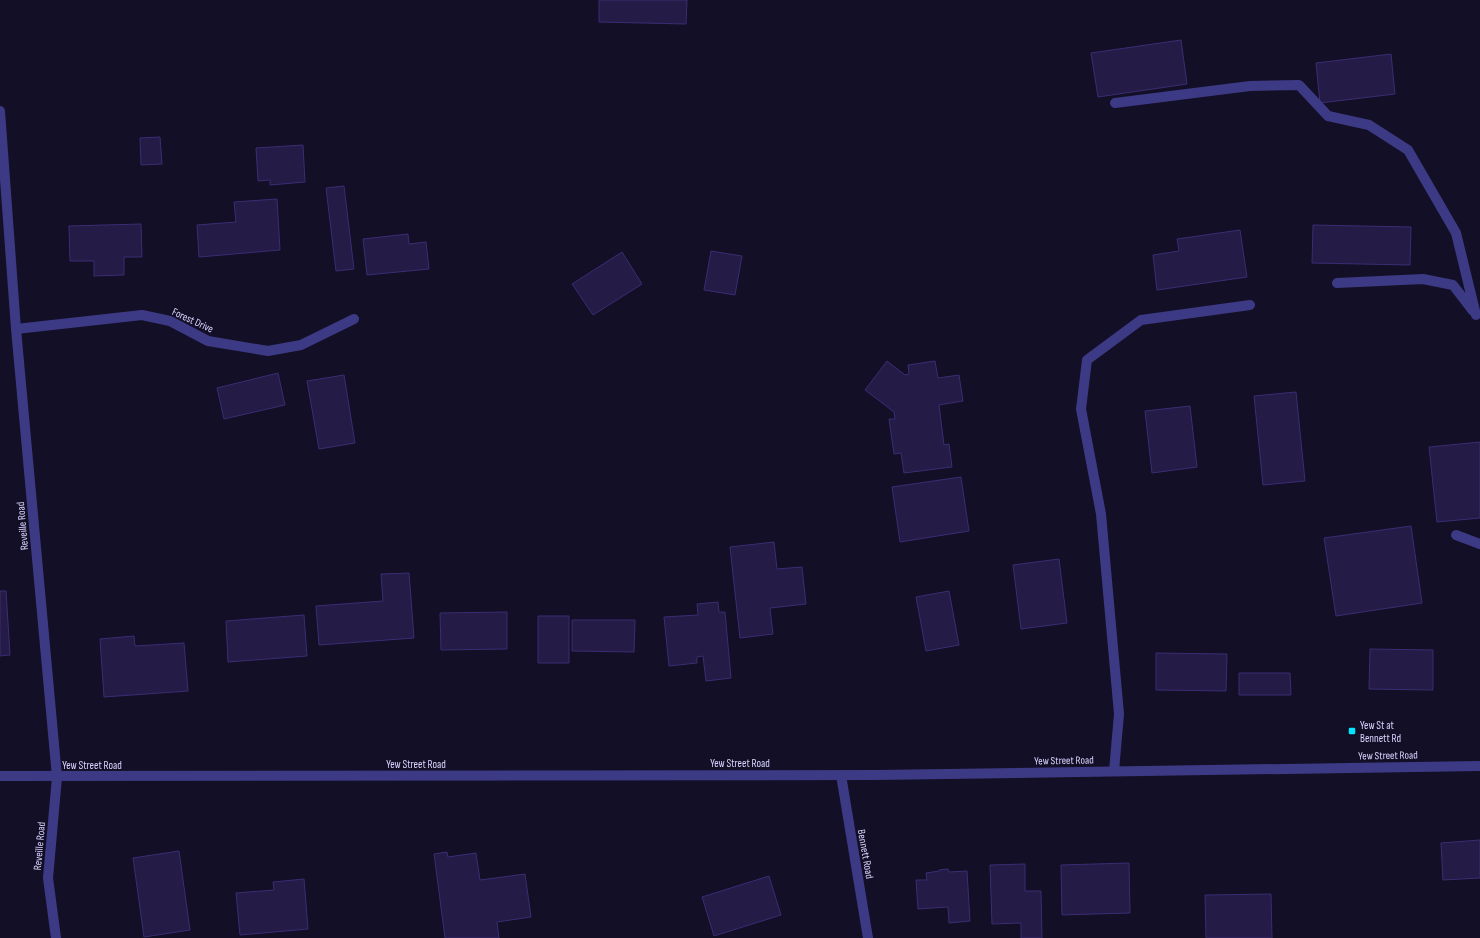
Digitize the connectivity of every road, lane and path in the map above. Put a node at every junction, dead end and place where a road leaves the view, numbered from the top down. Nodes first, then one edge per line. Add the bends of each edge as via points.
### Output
1 (1115, 103) dead end
2 (0, 111) edge
3 (1337, 283) dead end
4 (1250, 305) dead end
5 (1478, 318) edge
6 (354, 319) dead end
7 (16, 329) junction
8 (1456, 535) dead end
9 (1480, 544) edge
10 (1480, 766) edge
11 (1114, 771) junction
12 (841, 775) junction
13 (0, 776) edge
14 (57, 777) junction
15 (56, 938) edge
16 (868, 938) edge

1 - 5 street via 1250,86 1299,85 1328,116 1369,125 1408,150 1456,233
2 - 7 street, Reveille Road
3 - 5 street via 1423,278 1453,285
4 - 11 street via 1141,320 1087,360 1081,409 1101,514 1119,714
6 - 7 street, Forest Drive via 301,346 268,351 208,341 170,321 142,315
7 - 14 street, Reveille Road
8 - 9 street
10 - 11 street, Yew Street Road
11 - 12 street, Yew Street Road
12 - 14 street, Yew Street Road
12 - 16 street, Bennett Road
13 - 14 street, Yew Street Road
14 - 15 street, Reveille Road via 48,878

